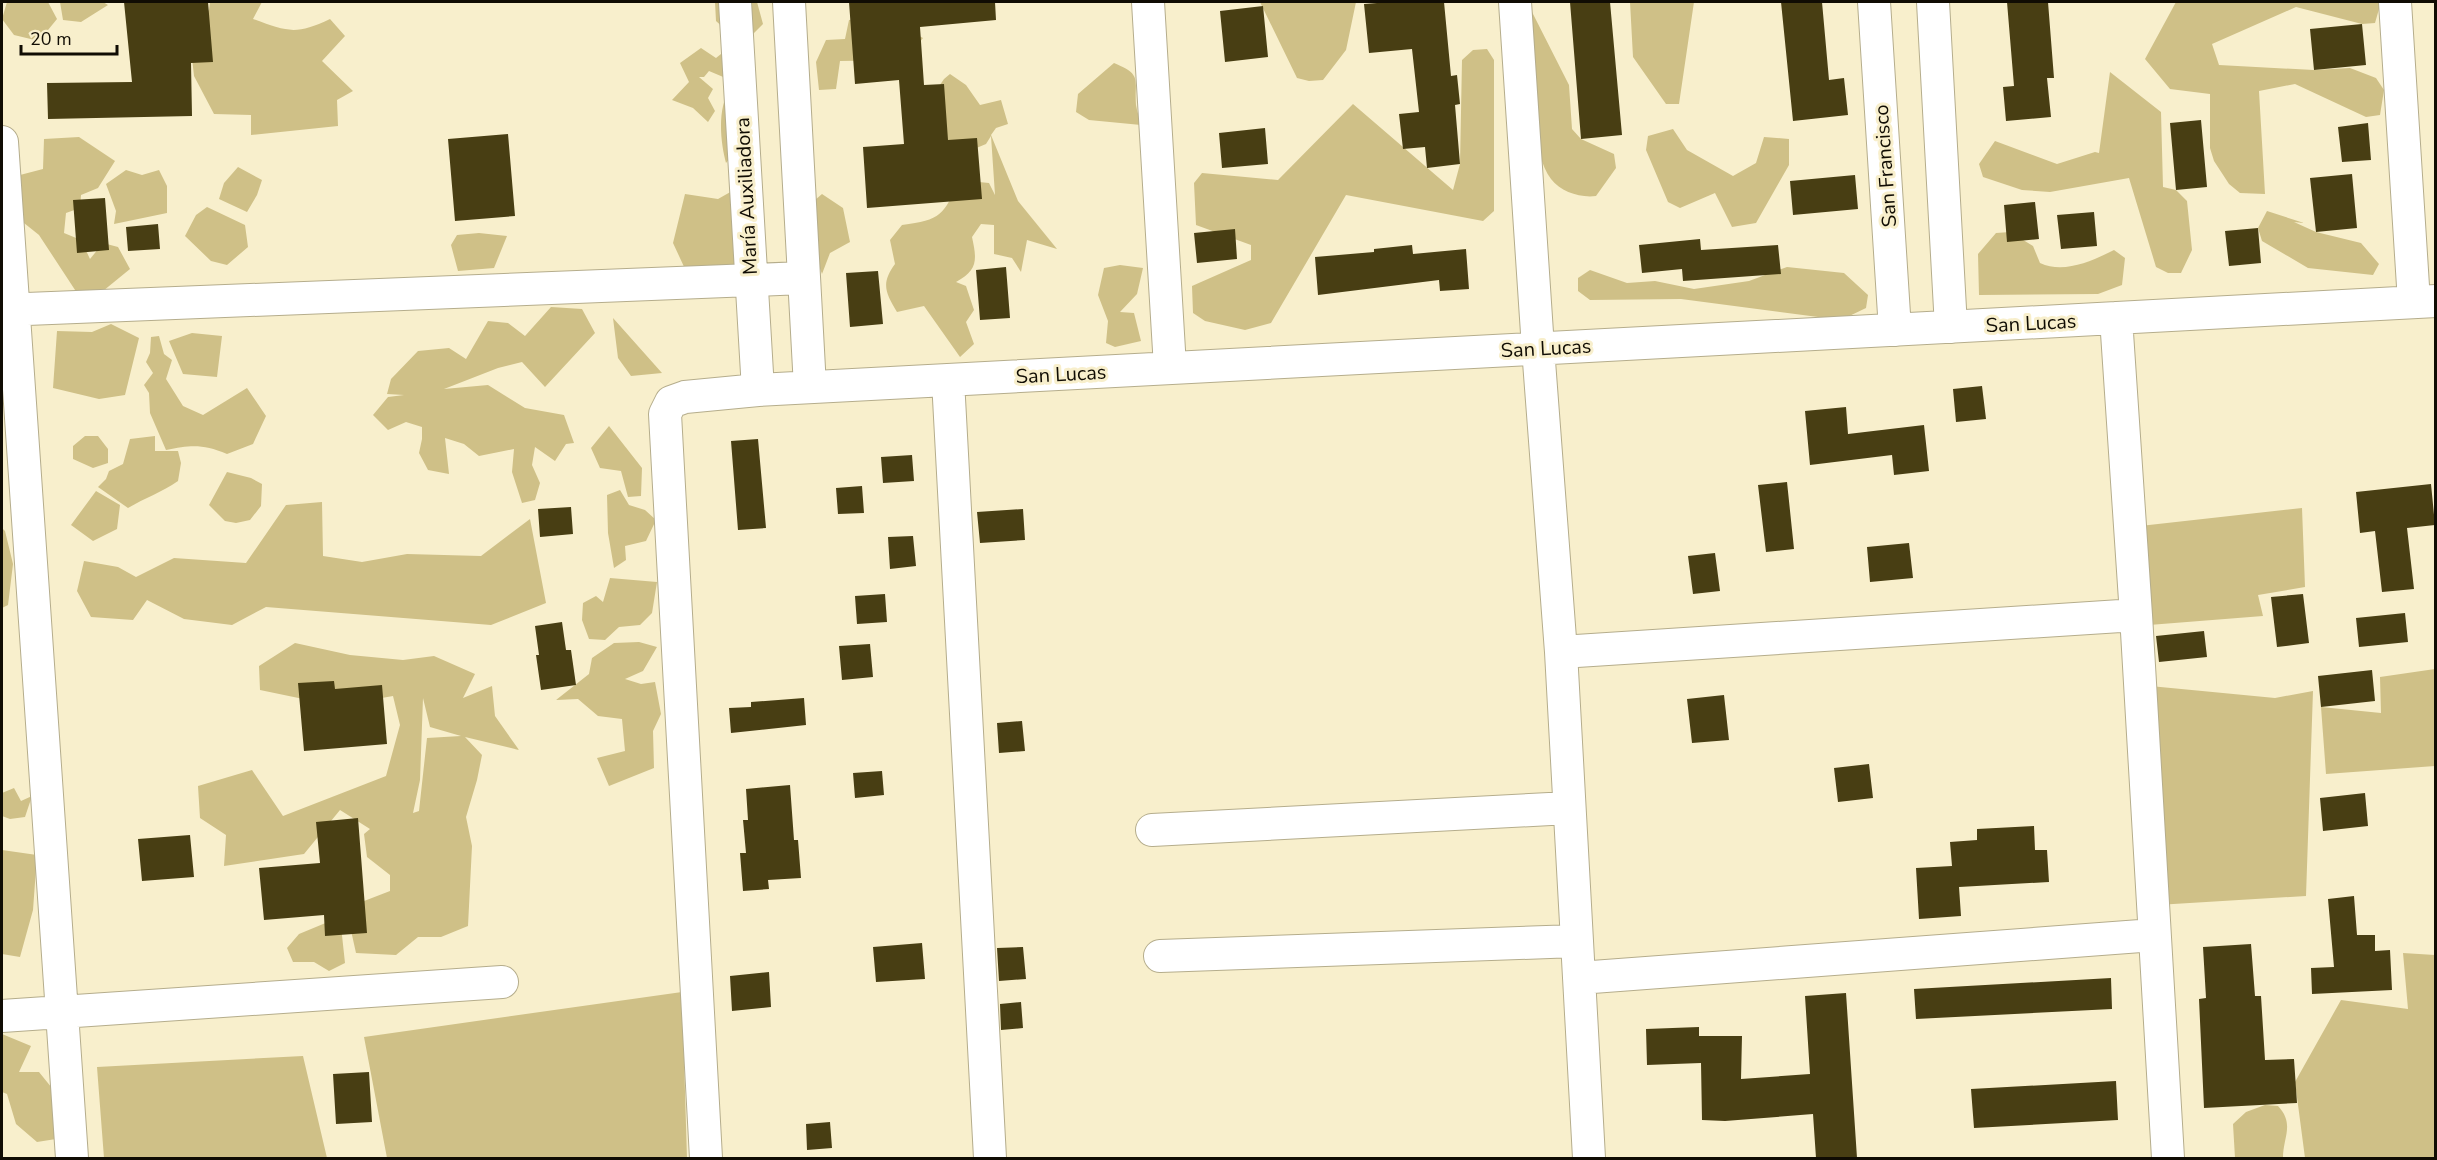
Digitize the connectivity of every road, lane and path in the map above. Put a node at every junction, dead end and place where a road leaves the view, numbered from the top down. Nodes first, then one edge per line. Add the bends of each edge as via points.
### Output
1 (735, 2) edge
2 (789, 2) edge
3 (1148, 2) edge
4 (1515, 2) edge
5 (1875, 2) edge
6 (1934, 2) edge
7 (2395, 2) edge
8 (2, 142) edge
9 (803, 278) junction
10 (751, 282) junction
11 (2425, 301) edge
12 (8, 309) edge
13 (2116, 318) junction
14 (1952, 327) junction
15 (1895, 330) junction
16 (1538, 348) junction
17 (1170, 367) junction
18 (948, 380) junction
19 (810, 387) junction
20 (758, 390) junction
21 (2136, 615) junction
22 (1561, 652) junction
23 (1569, 808) junction
24 (1152, 830) dead end
25 (2154, 935) junction
26 (1576, 941) junction
27 (1160, 956) dead end
28 (1579, 978) junction
29 (502, 982) dead end
30 (63, 1013) junction
31 (2, 1016) edge
32 (72, 1158) edge
33 (706, 1158) edge
34 (990, 1158) edge
35 (1589, 1158) edge
36 (2168, 1158) edge

1 - 10 street, María Auxiliadora
2 - 9 street
3 - 17 street
4 - 16 street
5 - 15 street, San Francisco
6 - 14 street
7 - 11 street
8 - 12 street
9 - 10 street
9 - 19 street
10 - 12 street
10 - 20 street, María Auxiliadora
11 - 13 street, San Lucas
12 - 30 street
13 - 14 street, San Lucas
13 - 21 street
14 - 15 street, San Lucas
15 - 16 street, San Lucas
16 - 17 street, San Lucas
16 - 22 street
17 - 18 street, San Lucas
18 - 19 street, San Lucas
18 - 34 street
19 - 20 street, San Lucas
20 - 33 street, San Lucas via 685,397 671,402 664,414
21 - 22 street
21 - 25 street
22 - 23 street
23 - 24 street
23 - 26 street
25 - 28 street
25 - 36 street
26 - 27 street
26 - 28 street
28 - 35 street
29 - 30 street
30 - 31 street
30 - 32 street

